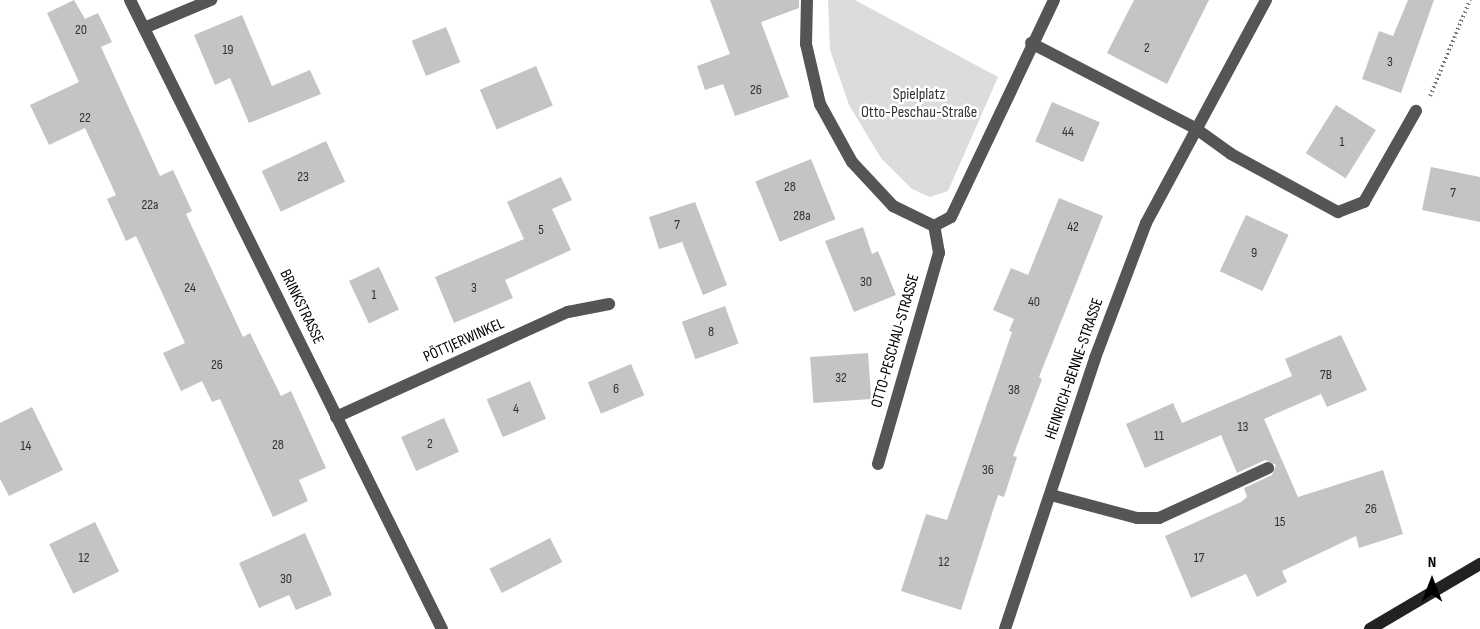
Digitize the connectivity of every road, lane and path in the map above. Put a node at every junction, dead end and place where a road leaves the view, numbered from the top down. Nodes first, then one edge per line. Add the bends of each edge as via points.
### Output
1 (130, 0) edge
2 (211, 0) edge
3 (807, 0) edge
4 (1054, 0) edge
5 (1266, 0) edge
6 (1470, 0) edge
7 (144, 28) junction
8 (1031, 43) junction
9 (1416, 111) joint
10 (1195, 128) junction
11 (934, 226) junction
12 (609, 304) dead end
13 (336, 417) junction
14 (878, 464) dead end
15 (1268, 468) dead end
16 (1051, 495) junction
17 (1480, 564) edge
18 (442, 629) edge
19 (1005, 629) edge
20 (1370, 629) edge

1 - 7 street, BRINKSTRASSE
2 - 7 street
3 - 11 street via 806,44 820,104 852,162 893,206
4 - 8 street
5 - 10 street, HEINRICH-BENNE-STRASSE
6 - 9 path via 1430,97
7 - 13 street, BRINKSTRASSE
8 - 10 street
8 - 11 street via 951,217
9 - 10 street via 1364,202 1338,213 1232,154
10 - 16 street, HEINRICH-BENNE-STRASSE via 1146,223 1095,358
11 - 14 street, OTTO-PESCHAU-STRASSE via 939,253
12 - 13 street, PÖTTJERWINKEL via 568,312
13 - 18 street, BRINKSTRASSE
15 - 16 street via 1159,518 1137,518
16 - 19 street, HEINRICH-BENNE-STRASSE
17 - 20 main road

